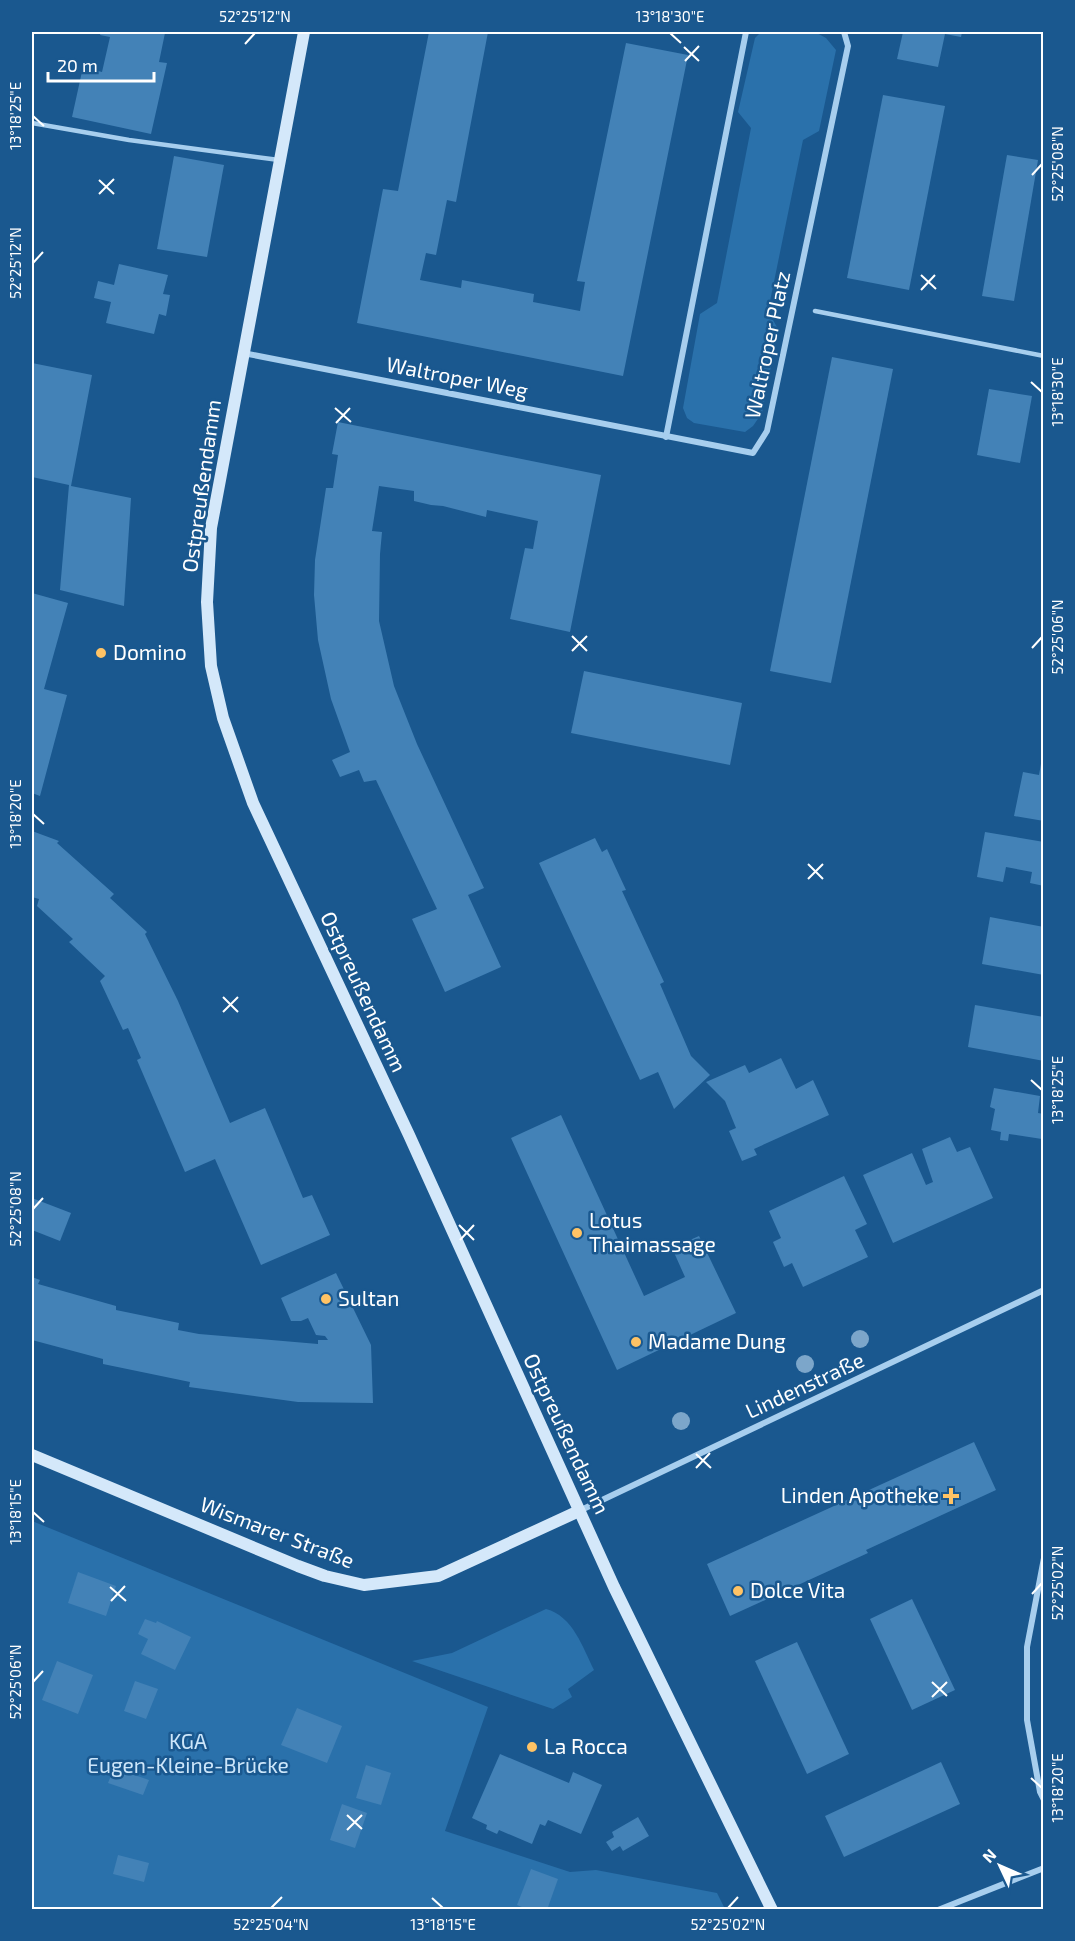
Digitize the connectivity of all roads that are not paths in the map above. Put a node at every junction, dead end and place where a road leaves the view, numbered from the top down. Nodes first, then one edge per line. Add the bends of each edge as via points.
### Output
1 (304, 32) edge
2 (746, 32) edge
3 (844, 32) edge
4 (32, 123) edge
5 (279, 159) junction
6 (815, 311) dead end
7 (242, 353) junction
8 (1044, 356) edge
9 (666, 437) junction
10 (1044, 1290) edge
11 (32, 1455) edge
12 (579, 1510) junction
13 (1044, 1558) edge
14 (1044, 1800) edge
15 (1044, 1868) edge
16 (772, 1910) edge
17 (938, 1910) edge

1 - 5 main road, Ostpreußendamm
2 - 9 street
3 - 9 street, Waltroper Platz via 848,46 767,431 753,453
4 - 5 lane
5 - 7 main road, Ostpreußendamm
6 - 8 lane
7 - 9 street, Waltroper Weg
7 - 12 main road, Ostpreußendamm via 208,563 212,666 223,718 253,803
10 - 12 street, Lindenstraße
11 - 12 main road, Wismarer Straße via 298,1566 364,1585 438,1576
12 - 16 main road, Ostpreußendamm
13 - 14 street via 1027,1647 1029,1730
15 - 17 street

